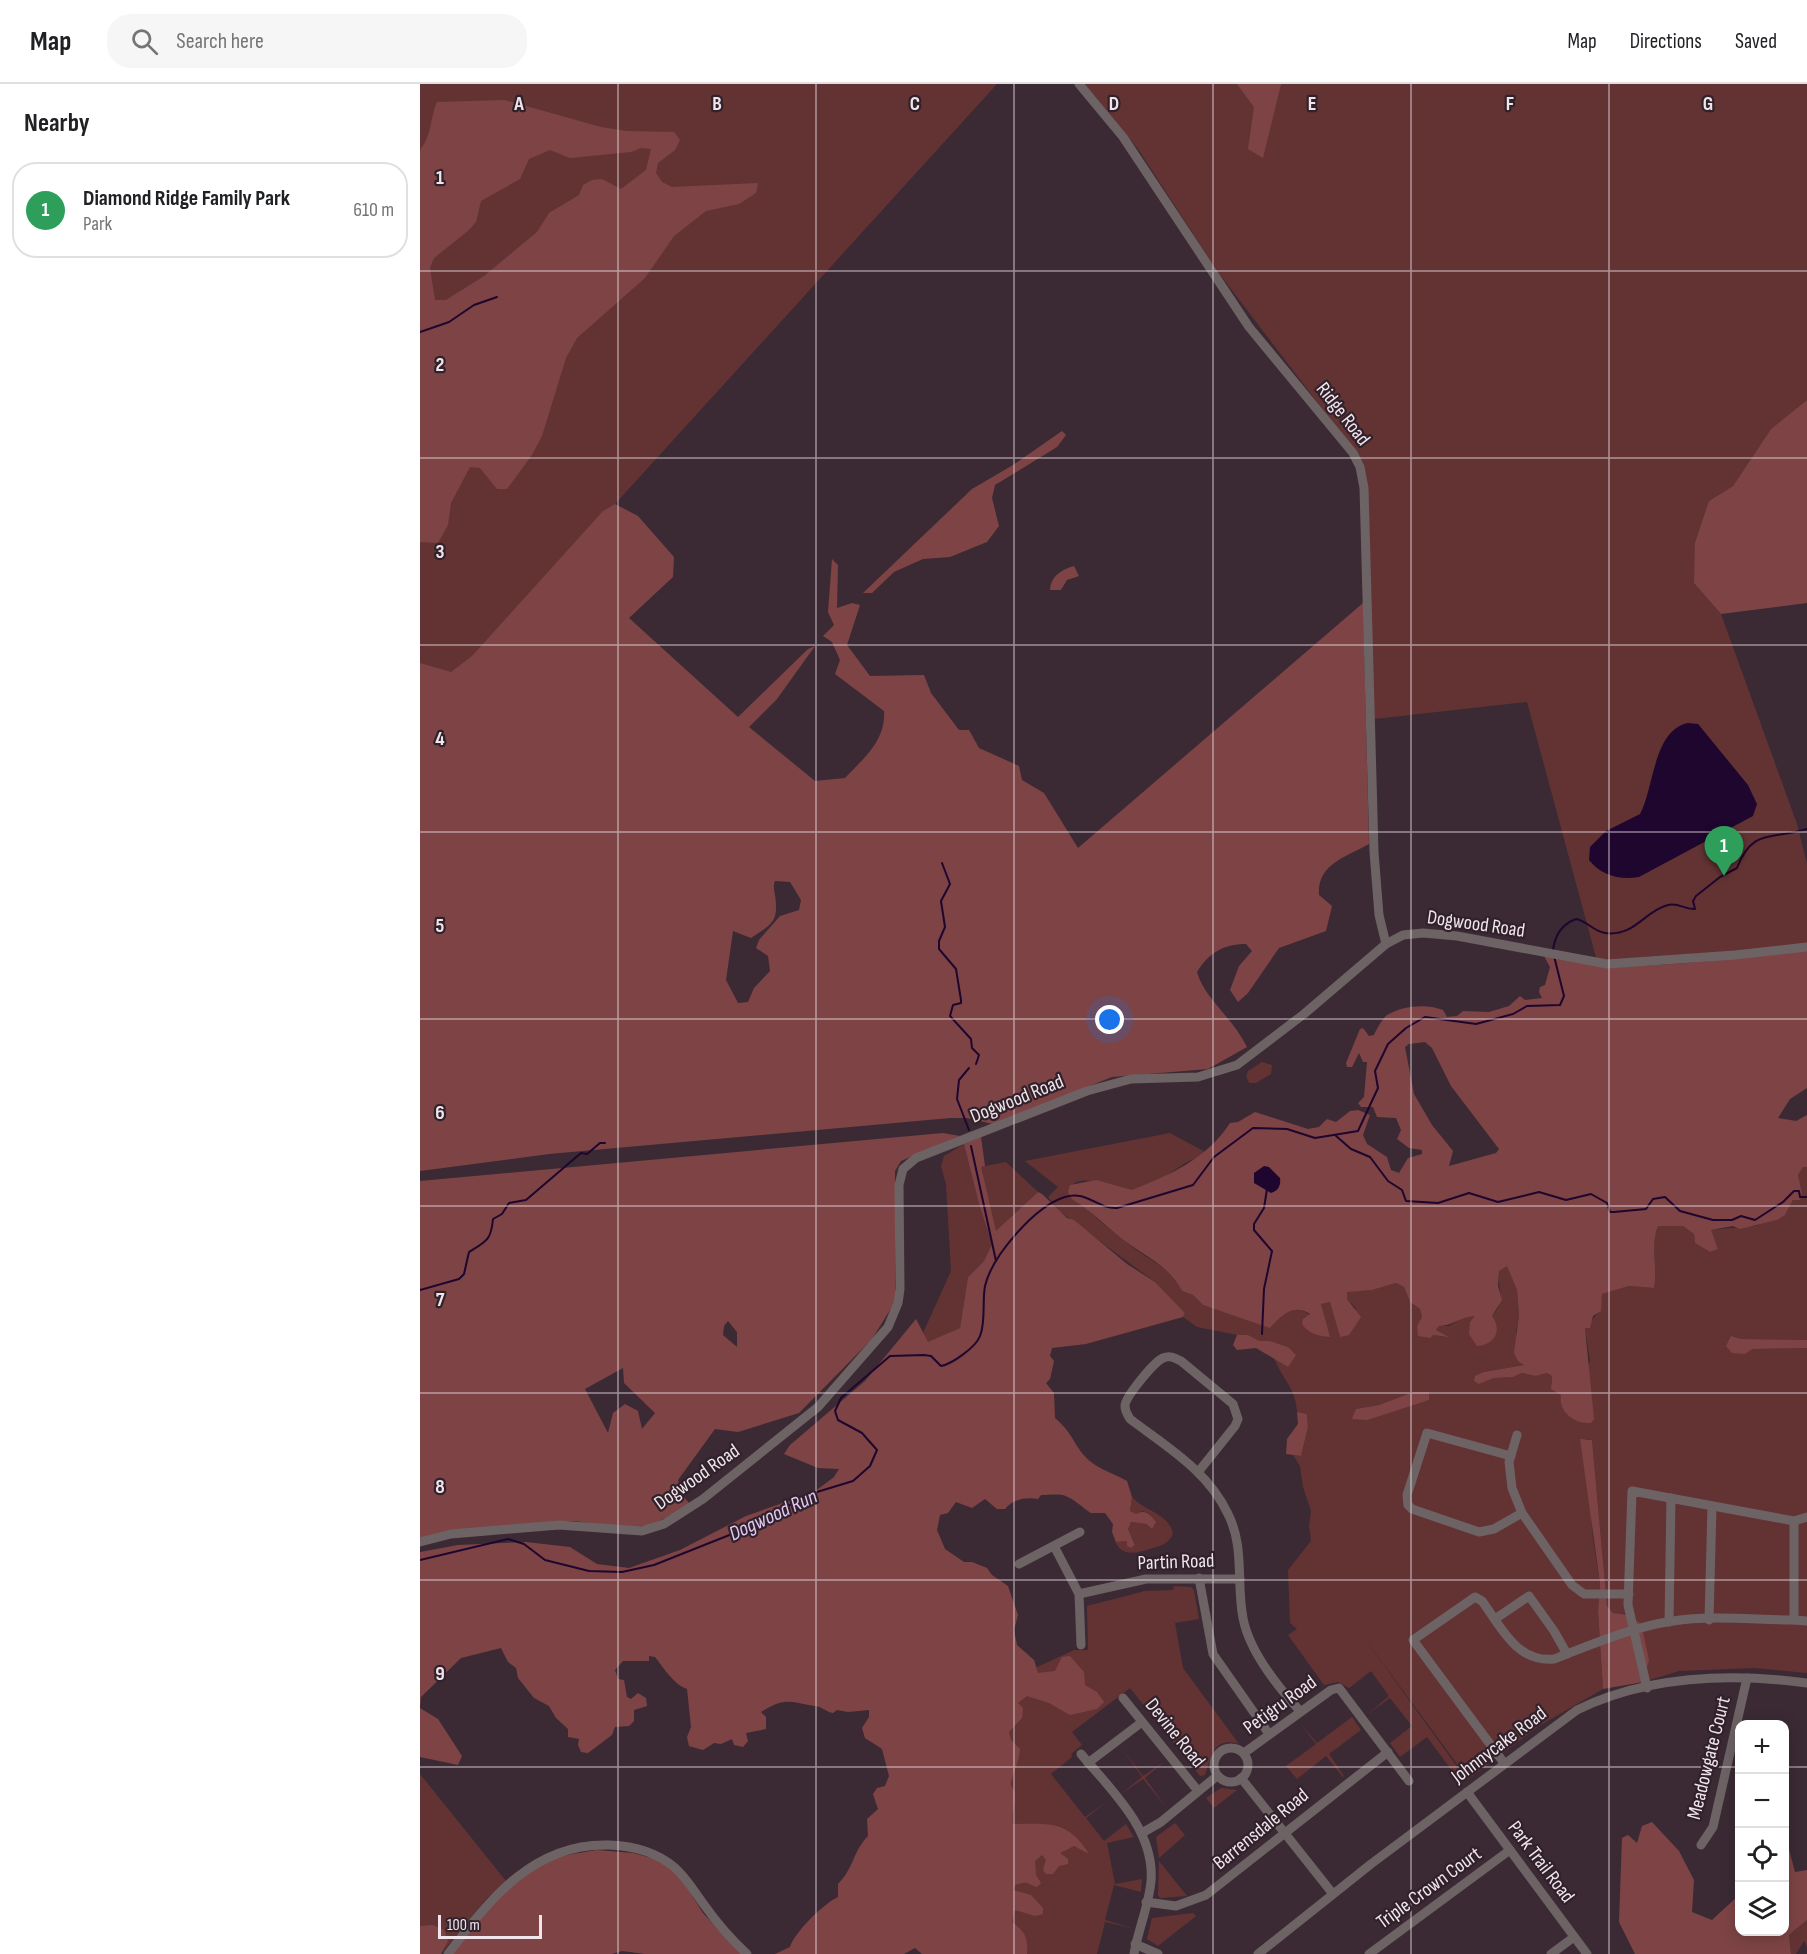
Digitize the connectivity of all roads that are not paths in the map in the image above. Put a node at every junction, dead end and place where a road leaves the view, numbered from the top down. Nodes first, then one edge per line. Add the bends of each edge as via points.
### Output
1 (1079, 84) edge
2 (1386, 944) junction
3 (1807, 946) edge
4 (1517, 1435) dead end
5 (1511, 1456) junction
6 (1198, 1471) junction
7 (1671, 1498) junction
8 (1712, 1506) junction
9 (1521, 1513) junction
10 (1807, 1517) edge
11 (1794, 1521) junction
12 (1080, 1532) dead end
13 (420, 1542) edge
14 (1054, 1546) junction
15 (1019, 1564) dead end
16 (1199, 1578) junction
17 (1240, 1579) junction
18 (1079, 1594) junction
19 (1629, 1594) junction
20 (1495, 1619) junction
21 (1710, 1620) junction
22 (1794, 1620) junction
23 (1807, 1621) edge
24 (1670, 1622) junction
25 (1634, 1631) junction
26 (1081, 1644) dead end
27 (1567, 1654) junction
28 (1747, 1678) junction
29 (1807, 1683) edge
30 (1647, 1688) junction
31 (1123, 1698) dead end
32 (1300, 1711) junction
33 (1142, 1722) junction
34 (1269, 1734) junction
35 (1388, 1752) junction
36 (1081, 1754) dead end
37 (1244, 1754) junction
38 (1088, 1763) junction
39 (1504, 1763) junction
40 (1217, 1776) junction
41 (1241, 1778) junction
42 (1409, 1781) dead end
43 (1198, 1791) junction
44 (1467, 1792) junction
45 (1142, 1833) junction
46 (1285, 1833) junction
47 (1701, 1845) dead end
48 (1510, 1850) junction
49 (1333, 1894) junction
50 (1146, 1902) junction
51 (1574, 1937) junction
52 (1135, 1949) edge
53 (448, 1954) edge
54 (747, 1954) edge
55 (1158, 1954) edge
56 (1258, 1954) edge
57 (1369, 1954) edge
58 (1551, 1954) edge
59 (1587, 1954) edge

1 - 2 street, Ridge Road via 1123,137 1249,327 1353,453 1360,467 1364,488 1374,852 1380,922
2 - 3 street, Dogwood Road via 1403,935 1423,933 1618,964
2 - 13 street, Dogwood Road via 1237,1065 1198,1077 1112,1083 908,1163 900,1176 898,1303 888,1327 799,1425 680,1515 642,1531 559,1526 451,1534
4 - 5 street
5 - 9 street via 1512,1488
5 - 9 street via 1427,1433 1407,1495 1408,1505 1479,1532 1494,1529
6 - 6 street via 1235,1426 1237,1412 1233,1404 1181,1361 1163,1358 1128,1396 1126,1413
6 - 17 street via 1234,1527 1241,1559
7 - 8 street
7 - 19 street via 1632,1491
7 - 24 street
8 - 11 street
8 - 21 street
9 - 19 street via 1572,1585 1584,1594
10 - 11 street
11 - 22 street
12 - 14 street
14 - 15 street
14 - 18 street
16 - 17 street, Partin Road
16 - 18 street, Partin Road via 1146,1578
16 - 34 street via 1213,1654
17 - 32 street via 1242,1617 1250,1641
18 - 26 street
19 - 25 street
20 - 27 street via 1515,1647 1529,1656 1545,1660
20 - 27 street via 1529,1596
20 - 39 street via 1475,1597 1413,1640
21 - 22 street
21 - 24 street
22 - 23 street
24 - 25 street
25 - 27 street via 1610,1636
25 - 30 street
28 - 29 street, Johnnycake Road
28 - 30 street, Johnnycake Road via 1694,1680
28 - 47 street, Meadowgate Court via 1713,1827
30 - 39 street, Johnnycake Road via 1576,1710
31 - 33 street, Devine Road
32 - 34 street, Petigru Road
32 - 35 street, Petigru Road via 1339,1688
33 - 38 street
33 - 43 street, Devine Road
34 - 37 street, Petigru Road
35 - 42 street
35 - 46 street, Barrensdale Road
36 - 38 street
37 - 40 street via 1234,1748 1222,1750 1215,1759
37 - 41 street via 1247,1769
38 - 45 street
39 - 44 street, Johnnycake Road
40 - 41 street via 1231,1782
40 - 43 street
41 - 46 street
43 - 45 street
44 - 48 street, Park Trail Road
44 - 49 street, Johnnycake Road
45 - 50 street via 1151,1871
46 - 49 street
46 - 50 street, Barrensdale Road via 1199,1899 1176,1906
48 - 51 street, Park Trail Road
48 - 57 street, Triple Crown Court
49 - 56 street, Johnnycake Road
50 - 52 street
51 - 58 street
51 - 59 street, Park Trail Road
52 - 55 street
53 - 54 street via 500,1890 529,1866 570,1850 607,1845 647,1851 669,1863

